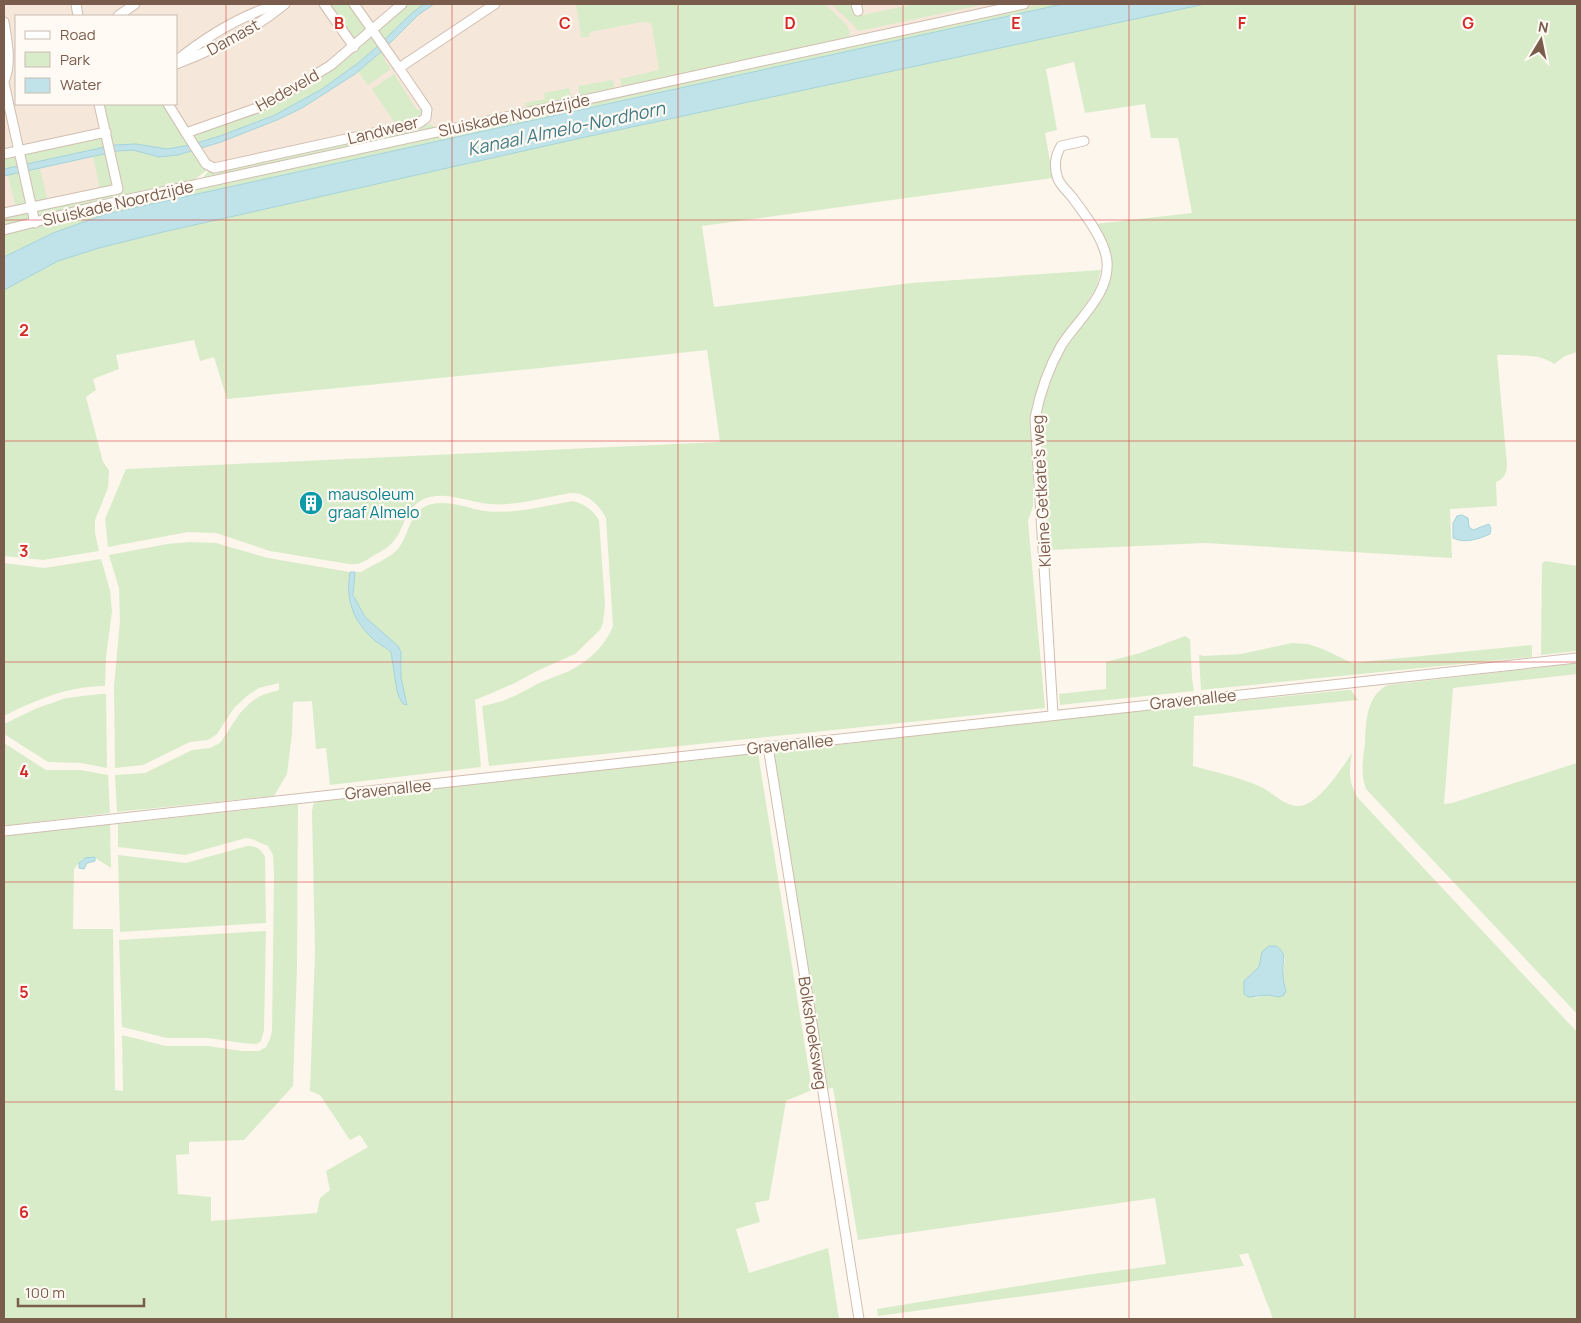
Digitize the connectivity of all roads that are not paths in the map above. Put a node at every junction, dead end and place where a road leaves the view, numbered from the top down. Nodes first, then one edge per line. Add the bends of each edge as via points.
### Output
1 (135, 4) edge
2 (279, 4) edge
3 (285, 4) edge
4 (324, 4) edge
5 (354, 4) edge
6 (402, 4) edge
7 (495, 4) edge
8 (1024, 4) edge
9 (119, 15) edge
10 (4, 22) edge
11 (372, 31) junction
12 (354, 47) junction
13 (178, 61) edge
14 (178, 62) edge
15 (399, 68) junction
16 (4, 82) edge
17 (99, 105) edge
18 (169, 105) edge
19 (186, 132) junction
20 (107, 136) junction
21 (1084, 141) dead end
22 (4, 154) edge
23 (19, 155) junction
24 (118, 189) junction
25 (121, 201) junction
26 (31, 207) junction
27 (4, 213) edge
28 (35, 223) junction
29 (4, 230) edge
30 (1577, 658) edge
31 (1053, 714) junction
32 (768, 746) junction
33 (4, 831) edge
34 (859, 1319) edge

1 - 9 street
2 - 13 street, Damast via 223,28
3 - 14 street, Damast via 230,41
4 - 12 street
5 - 11 street
6 - 11 street, Hedeveld
7 - 15 street
8 - 25 street, Sluiskade Noordzijde
10 - 16 street via 7,74
11 - 12 street, Hedeveld
11 - 15 street
12 - 19 street, Hedeveld via 331,65 257,108
15 - 19 street, Landweer via 426,109 426,118 419,123 217,168 210,166
16 - 23 street
17 - 20 street
18 - 19 street
20 - 23 street
20 - 24 street
21 - 31 street, Kleine Getkate's weg via 1061,146 1056,170 1058,181 1102,246 1107,261 1105,276 1098,298 1061,346 1039,397 1034,418
22 - 23 street
23 - 26 street
24 - 25 street
24 - 26 street
25 - 28 street, Sluiskade Noordzijde
26 - 27 street
26 - 28 street
28 - 29 street, Sluiskade Noordzijde
30 - 31 street, Gravenallee
31 - 32 street, Gravenallee
32 - 33 street, Gravenallee
32 - 34 street, Bolkshoeksweg

